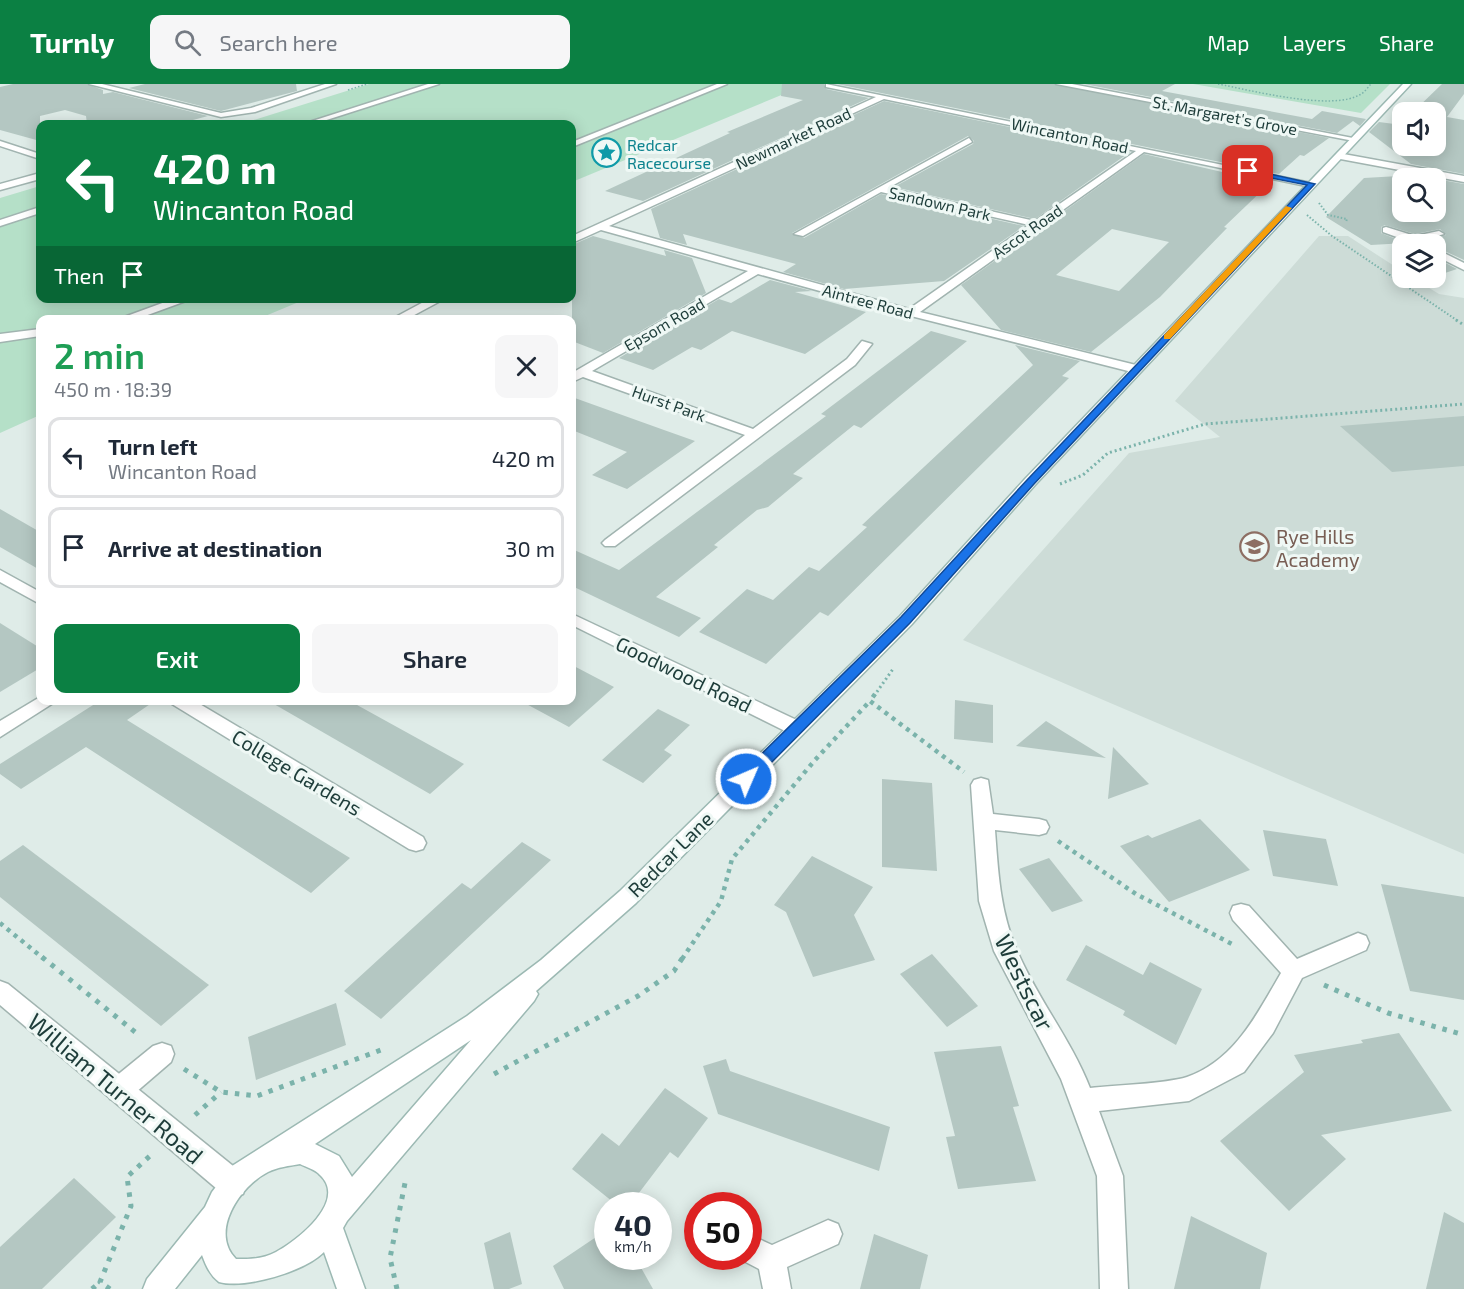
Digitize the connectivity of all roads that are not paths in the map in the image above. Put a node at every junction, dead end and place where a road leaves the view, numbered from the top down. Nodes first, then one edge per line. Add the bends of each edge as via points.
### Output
1 (93, 84) edge
2 (332, 84) edge
3 (435, 84) edge
4 (723, 84) edge
5 (1060, 84) edge
6 (1407, 84) edge
7 (829, 85) edge
8 (884, 96) junction
9 (320, 120) edge
10 (1354, 139) junction
11 (969, 140) dead end
12 (0, 143) edge
13 (576, 143) edge
14 (1142, 150) junction
15 (36, 156) edge
16 (1338, 156) junction
17 (36, 177) edge
18 (1464, 179) edge
19 (1311, 184) junction
20 (0, 187) edge
21 (879, 189) junction
22 (36, 211) edge
23 (0, 223) edge
24 (1037, 224) junction
25 (600, 227) junction
26 (1386, 230) dead end
27 (799, 234) dead end
28 (1397, 234) edge
29 (576, 238) edge
30 (1446, 257) edge
31 (1464, 267) edge
32 (757, 270) junction
33 (174, 303) edge
34 (431, 303) edge
35 (911, 313) junction
36 (136, 315) edge
37 (405, 315) edge
38 (36, 334) edge
39 (0, 338) edge
40 (866, 344) dead end
41 (1136, 369) junction
42 (577, 375) edge
43 (757, 435) junction
44 (610, 543) dead end
45 (0, 575) edge
46 (36, 597) edge
47 (576, 621) edge
48 (41, 705) edge
49 (186, 705) edge
50 (796, 728) junction
51 (0, 730) edge
52 (981, 785) road end
53 (984, 821) junction
54 (1039, 827) road end
55 (416, 843) dead end
56 (1241, 913) dead end
57 (1358, 943) dead end
58 (549, 967) junction
59 (1294, 971) junction
60 (0, 991) edge
61 (162, 1054) road end
62 (119, 1090) junction
63 (1082, 1101) junction
64 (275, 1155) junction
65 (233, 1184) junction
66 (214, 1217) junction
67 (337, 1222) junction
68 (828, 1234) dead end
69 (762, 1253) edge
70 (762, 1258) edge
71 (272, 1284) edge
72 (157, 1289) edge
73 (351, 1289) edge
74 (777, 1289) edge
75 (1114, 1289) edge

1 - 2 street via 221,115 252,110
3 - 9 street
4 - 13 street
5 - 10 street, St. Margaret's Grove
6 - 10 street, Redcar Lane
7 - 8 street, Wincanton Road
8 - 14 street, Wincanton Road
8 - 25 street, Newmarket Road
10 - 16 street, Redcar Lane
11 - 21 street, Sandown Park
12 - 15 street
14 - 19 street, Wincanton Road
14 - 24 street, Ascot Road
16 - 18 street
16 - 19 street, Redcar Lane
17 - 20 street
19 - 41 street, Redcar Lane
21 - 24 street, Sandown Park
21 - 27 street, Sandown Park
22 - 23 street
24 - 35 street, Ascot Road
25 - 29 street, Newmarket Road
25 - 32 street, Aintree Road
26 - 28 street
30 - 31 street
32 - 35 street, Aintree Road
32 - 42 street, Epsom Road
33 - 36 street
34 - 37 street
35 - 41 street, Aintree Road
38 - 39 street
40 - 43 street via 851,362
41 - 50 street, Redcar Lane via 906,620
42 - 43 street, Hurst Park
43 - 44 street
45 - 46 street
47 - 50 street, Goodwood Road
48 - 51 street
49 - 55 street, College Gardens
50 - 58 street, Redcar Lane via 628,897
52 - 53 street, Westscar
53 - 54 street
53 - 63 street, Westscar via 990,901 1005,951 1072,1074
56 - 59 street
57 - 59 street
58 - 64 street, Redcar Lane via 475,1024
58 - 67 street, Redcar Lane
59 - 63 street via 1264,1025 1235,1064 1189,1089
60 - 62 street, William Turner Road
61 - 62 street
62 - 65 street, William Turner Road
63 - 75 street, Westscar via 1110,1176
64 - 65 street via 253,1166
64 - 67 street via 301,1151 319,1156 330,1165 342,1191
65 - 66 street
66 - 71 street via 212,1240 216,1257 229,1273
66 - 72 street
67 - 71 street via 303,1266
67 - 73 street
68 - 69 street
70 - 74 street

